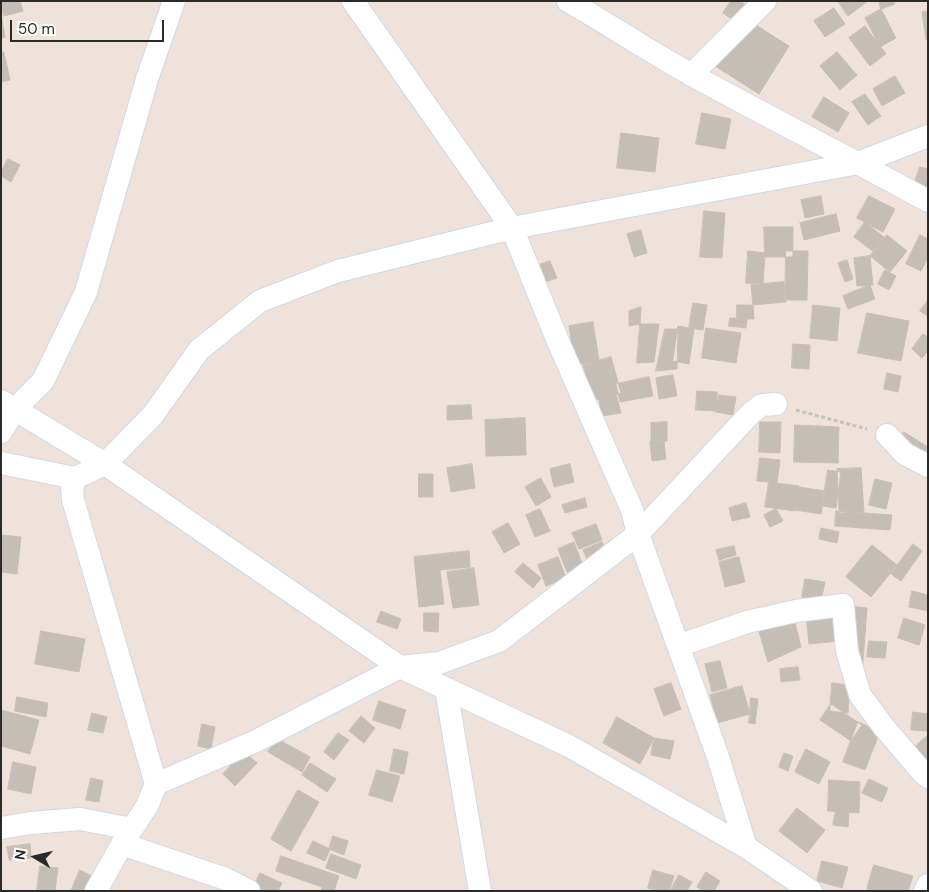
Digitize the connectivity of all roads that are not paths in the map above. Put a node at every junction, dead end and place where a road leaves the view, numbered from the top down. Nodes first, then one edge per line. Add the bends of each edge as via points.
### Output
1 (174, 1) edge
2 (353, 1) edge
3 (568, 1) edge
4 (765, 1) edge
5 (691, 74) junction
6 (928, 136) edge
7 (858, 163) junction
8 (928, 200) edge
9 (512, 228) junction
10 (776, 404) road end
11 (8, 405) edge
12 (1, 432) edge
13 (888, 435) road end
14 (1, 463) edge
15 (105, 464) junction
16 (928, 466) edge
17 (75, 478) junction
18 (638, 534) junction
19 (678, 646) junction
20 (400, 668) junction
21 (446, 689) junction
22 (928, 777) edge
23 (156, 784) junction
24 (1, 828) edge
25 (127, 836) junction
26 (746, 847) junction
27 (928, 885) edge
28 (96, 891) edge
29 (249, 891) edge
30 (480, 891) edge
31 (812, 891) edge
32 (924, 891) edge

1 - 11 street via 147,79 86,292 43,381
2 - 9 street
3 - 5 street
4 - 5 street
5 - 7 street
6 - 7 street
7 - 8 street
7 - 9 street
9 - 15 street via 338,270 260,301 199,350 153,415
9 - 18 street via 632,510
10 - 18 street via 762,405 751,413
11 - 12 street
11 - 15 street
13 - 16 street via 905,454
14 - 17 street
15 - 17 street
15 - 20 street
17 - 23 street via 73,500
18 - 19 street
18 - 20 street via 499,641 440,663
19 - 22 street via 747,622 843,605 848,651 860,695
19 - 26 street
20 - 21 street
20 - 23 street via 256,741
21 - 26 street via 569,746
21 - 30 street
23 - 25 street via 147,806
24 - 25 street via 80,819
25 - 28 street
25 - 29 street
26 - 31 street
27 - 32 street

